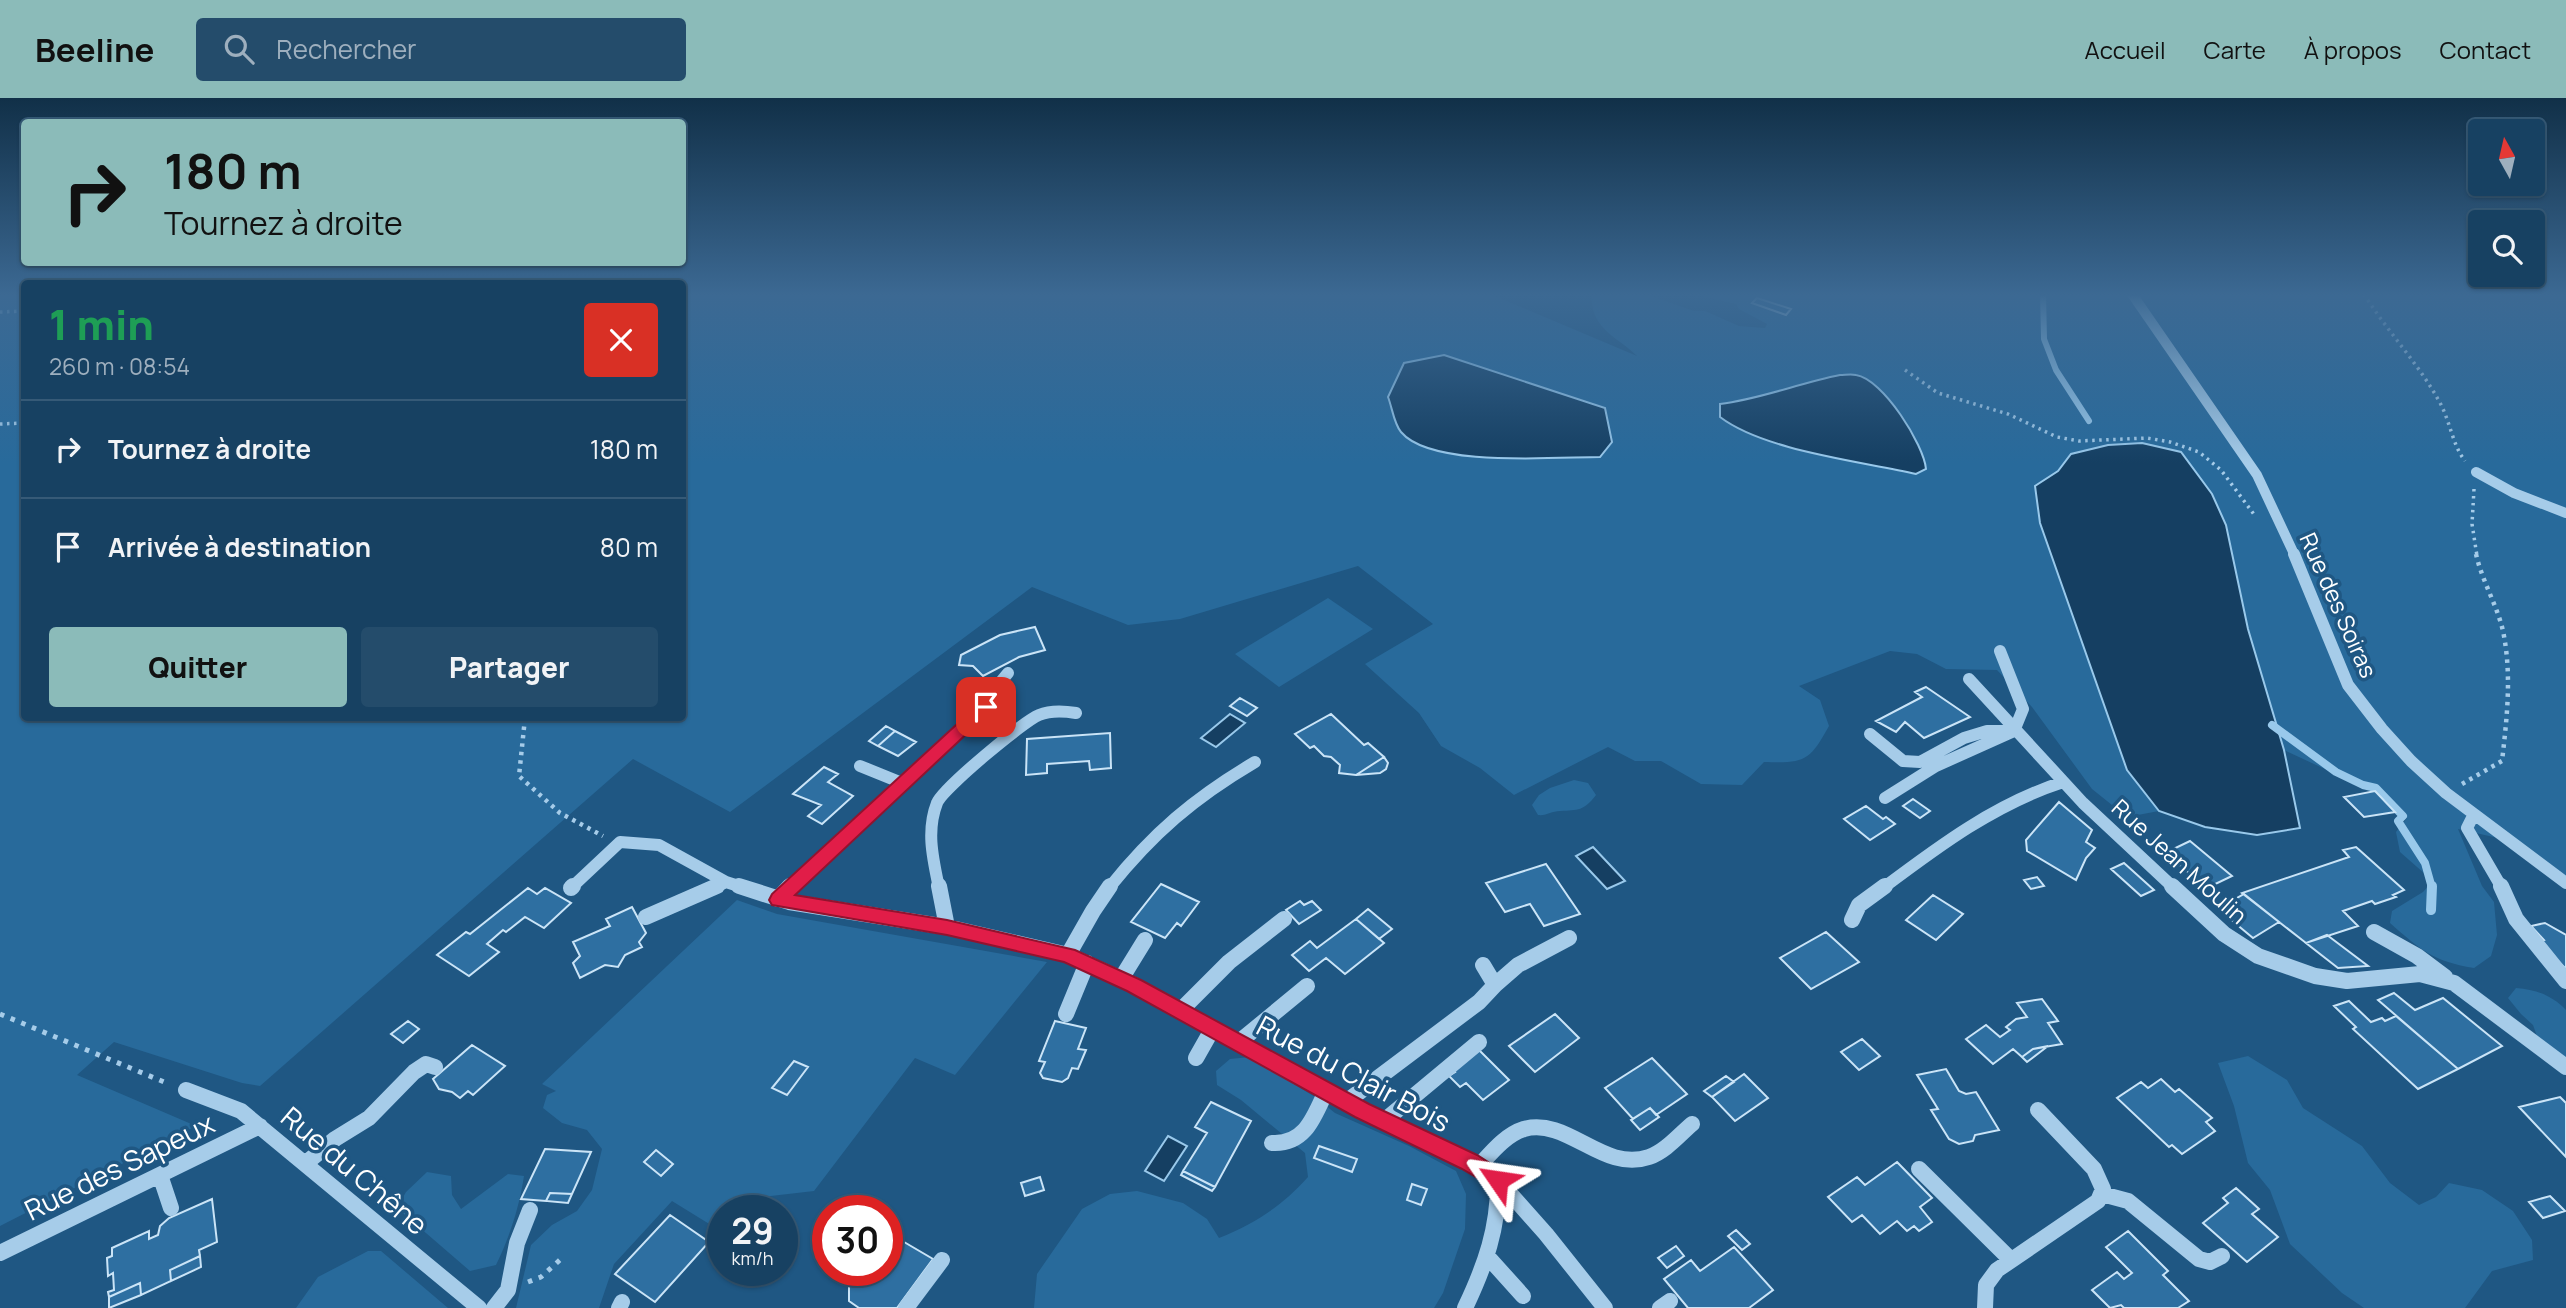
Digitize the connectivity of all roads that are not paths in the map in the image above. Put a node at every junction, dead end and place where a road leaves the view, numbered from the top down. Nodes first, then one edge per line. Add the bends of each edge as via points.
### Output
1 (2171, 350) edge
2 (2476, 472) road end
3 (2566, 513) edge
4 (2000, 651) dead end
5 (1008, 673) dead end
6 (1969, 679) dead end
7 (1076, 713) dead end
8 (2014, 731) junction
9 (1870, 734) dead end
10 (1255, 762) dead end
11 (860, 766) dead end
12 (2063, 782) junction
13 (902, 783) junction
14 (1885, 798) dead end
15 (2474, 814) junction
16 (726, 882) junction
17 (2566, 883) edge
18 (571, 888) dead end
19 (778, 900) junction
20 (646, 917) dead end
21 (1284, 919) dead end
22 (1852, 920) dead end
23 (947, 928) junction
24 (2374, 932) dead end
25 (1569, 937) dead end
26 (1144, 940) dead end
27 (1068, 955) junction
28 (1087, 963) junction
29 (1483, 965) dead end
30 (1121, 979) junction
31 (2566, 981) edge
32 (2454, 983) junction
33 (1495, 985) junction
34 (1307, 986) dead end
35 (1180, 1010) junction
36 (1066, 1014) dead end
37 (1213, 1028) junction
38 (1239, 1042) junction
39 (1479, 1042) dead end
40 (1196, 1058) dead end
41 (435, 1067) dead end
42 (2566, 1067) edge
43 (187, 1090) road end
44 (1326, 1091) junction
45 (1346, 1102) junction
46 (2038, 1110) dead end
47 (1384, 1121) junction
48 (1692, 1124) dead end
49 (260, 1126) junction
50 (1272, 1143) dead end
51 (306, 1163) junction
52 (1478, 1167) junction
53 (1919, 1170) dead end
54 (160, 1175) junction
55 (1498, 1180) junction
56 (2102, 1194) junction
57 (171, 1208) dead end
58 (530, 1210) dead end
59 (0, 1253) edge
60 (2222, 1256) dead end
61 (1488, 1257) junction
62 (942, 1260) dead end
63 (2011, 1260) junction
64 (1523, 1296) dead end
65 (479, 1308) edge
66 (494, 1308) edge
67 (906, 1308) edge
68 (1465, 1308) edge
69 (1605, 1308) edge
70 (1985, 1308) edge

1 - 15 street, Rue des Soiras via 2257,475 2348,685 2411,761
2 - 3 street
4 - 8 street via 2023,709
5 - 13 street via 986,707
6 - 8 street
7 - 23 street via 1061,710 1038,715 938,799 931,822 931,850
8 - 9 street via 1987,731 1964,738 1920,762 1903,761
8 - 12 street, Rue Jean Moulin
8 - 14 street via 1936,766
10 - 27 street via 1202,794 1164,828 1102,895 1082,923
11 - 13 street
12 - 22 street via 2004,804 1859,905
12 - 32 street, Rue Jean Moulin via 2224,934 2258,956 2297,971 2347,981 2420,974
13 - 19 street
15 - 17 street, Rue des Soiras
15 - 31 street via 2467,828 2516,919
16 - 18 street, Rue du Clair Bois via 659,845 620,842
16 - 19 street, Rue du Clair Bois
16 - 20 street
19 - 23 street, Rue du Clair Bois
21 - 35 street via 1203,984
23 - 27 street, Rue du Clair Bois
24 - 32 street
25 - 33 street via 1518,965
26 - 30 street
27 - 28 street, Rue du Clair Bois
28 - 30 street, Rue du Clair Bois
28 - 36 street
29 - 33 street
30 - 35 street, Rue du Clair Bois
32 - 42 street, Rue Jean Moulin
33 - 45 street via 1478,1006 1371,1078
34 - 38 street
35 - 37 street, Rue du Clair Bois
37 - 38 street, Rue du Clair Bois
37 - 40 street
38 - 44 street, Rue du Clair Bois
39 - 47 street
41 - 51 street via 426,1064 414,1072 369,1118
43 - 49 street, Rue du Chêne via 241,1111
44 - 45 street, Rue du Clair Bois
44 - 50 street via 1302,1136 1286,1146
45 - 47 street, Rue du Clair Bois
46 - 56 street via 2094,1169
47 - 52 street, Rue du Clair Bois
48 - 52 street via 1652,1156 1639,1160 1613,1156 1540,1126 1517,1132
49 - 51 street, Rue du Chêne
49 - 54 street, Rue des Sapeux
51 - 65 street, Rue du Chêne
52 - 55 street, Rue du Clair Bois
53 - 63 street
54 - 57 street
54 - 59 street, Rue des Sapeux
55 - 61 street via 1500,1204
55 - 69 street, Rue du Clair Bois
56 - 60 street via 2128,1201 2199,1259 2210,1262
56 - 63 street
58 - 66 street via 517,1243 508,1290
61 - 64 street
61 - 68 street
62 - 67 street
63 - 70 street via 1986,1285

